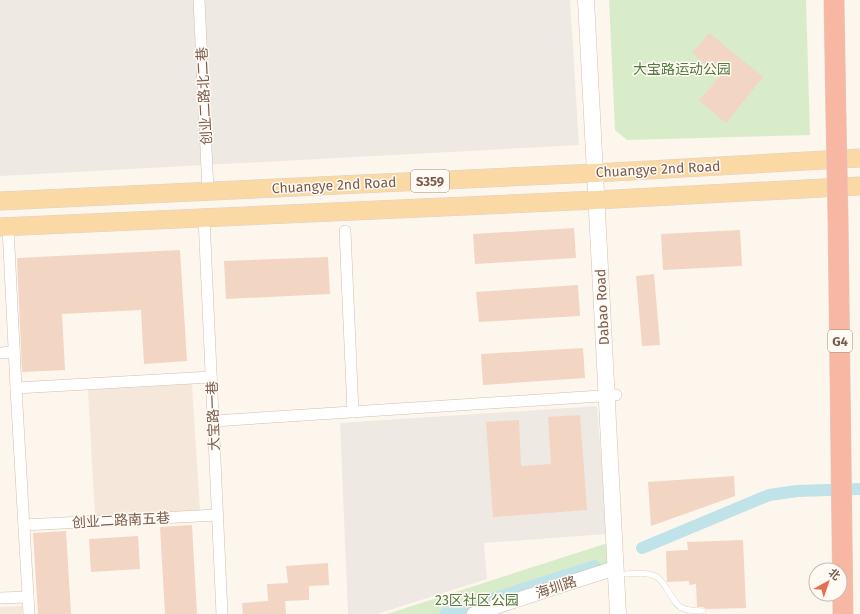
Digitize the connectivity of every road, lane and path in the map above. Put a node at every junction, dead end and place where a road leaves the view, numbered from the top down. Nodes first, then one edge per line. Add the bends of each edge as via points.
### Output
1 (199, 0) edge
2 (586, 0) edge
3 (597, 0) edge
4 (834, 0) edge
5 (860, 158) edge
6 (600, 172) junction
7 (860, 186) edge
8 (208, 191) junction
9 (601, 199) junction
10 (0, 201) edge
11 (204, 218) junction
12 (4, 227) edge
13 (345, 230) dead end
14 (14, 352) junction
15 (0, 353) edge
16 (211, 377) junction
17 (16, 388) junction
18 (611, 395) junction
19 (354, 412) junction
20 (213, 421) junction
21 (217, 515) junction
22 (24, 525) junction
23 (620, 571) junction
24 (28, 597) junction
25 (0, 598) edge
26 (703, 611) dead end
27 (30, 614) edge
28 (222, 614) edge
29 (474, 614) edge
30 (618, 614) edge
31 (628, 614) edge
32 (843, 614) edge

1 - 8 street, 创业二路北二巷
2 - 6 main road, Dabao Road
3 - 6 main road, Dabao Road
4 - 32 highway, G4, bridge
5 - 6 main road, Chuangye 2nd Road / S359
6 - 8 main road, Chuangye 2nd Road / S359
6 - 9 main road, Dabao Road
7 - 9 main road, Chuangye 2nd Road / S359
8 - 10 main road, Chuangye 2nd Road / S359
9 - 11 main road, Chuangye 2nd Road / S359
9 - 18 main road, Dabao Road
11 - 12 main road, Chuangye 2nd Road / S359
11 - 16 street, 大宝路一巷
12 - 14 street
13 - 19 street
14 - 15 street
14 - 17 street
16 - 17 street
16 - 20 street, 大宝路一巷
17 - 22 street
18 - 19 street
18 - 23 main road, Dabao Road
19 - 20 street
20 - 21 street, 大宝路一巷
21 - 22 street, 创业二路南五巷
21 - 28 street, 大宝路一巷
22 - 24 street
23 - 26 lane via 656,576 682,609
23 - 29 street, 海圳路
23 - 30 main road, Dabao Road
23 - 31 main road, Dabao Road
24 - 25 street
24 - 27 street

